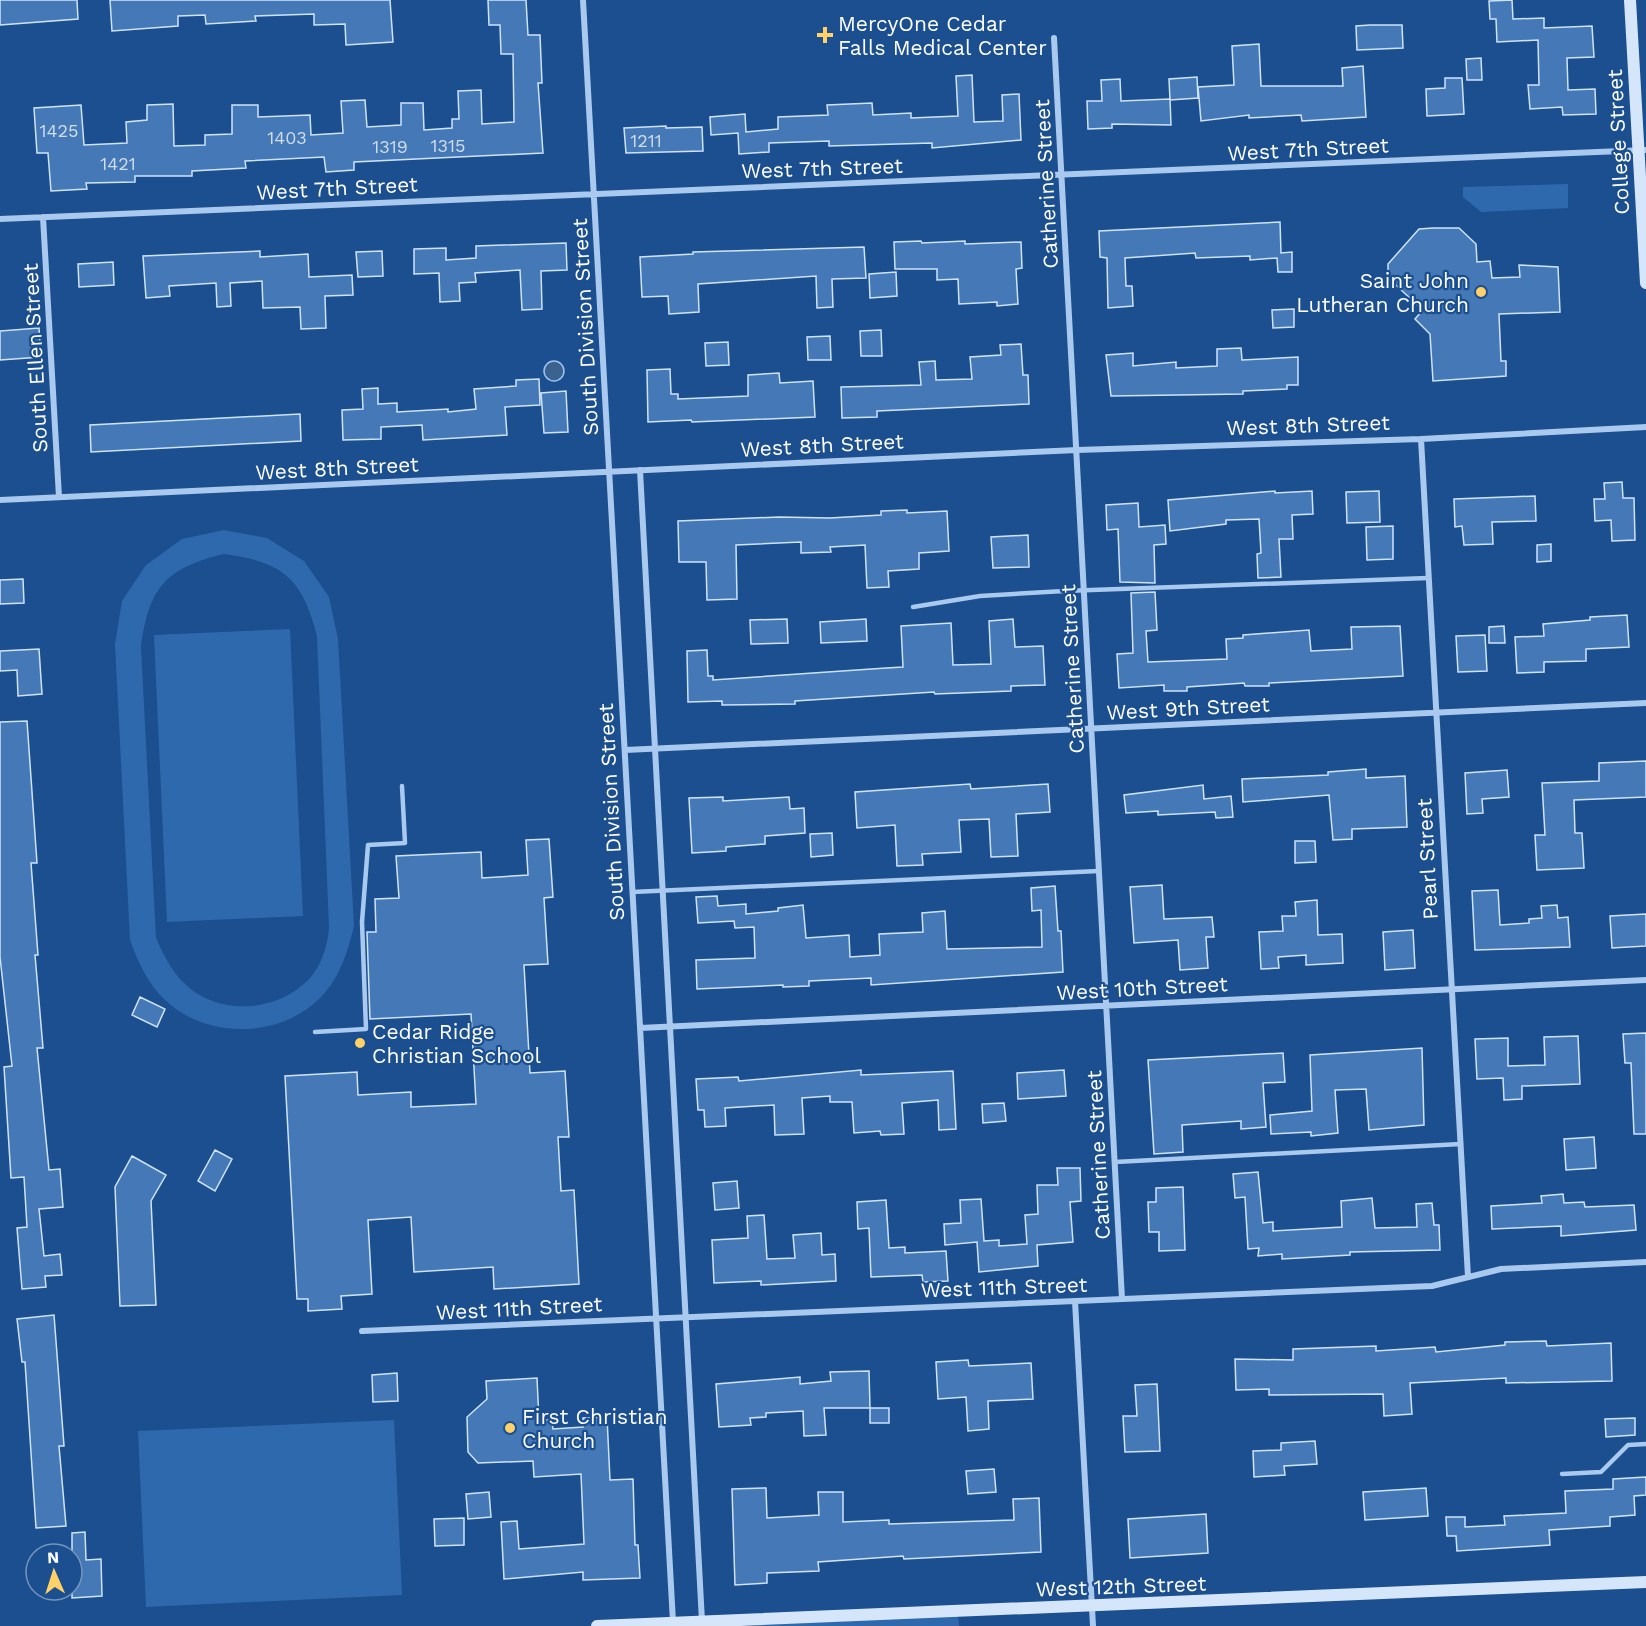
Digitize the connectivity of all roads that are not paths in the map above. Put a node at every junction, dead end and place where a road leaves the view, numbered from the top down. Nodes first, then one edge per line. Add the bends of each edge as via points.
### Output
1 (583, 0) edge
2 (1630, 0) edge
3 (1054, 38) dead end
4 (1642, 150) edge
5 (1062, 177) junction
6 (594, 193) junction
7 (43, 217) junction
8 (0, 219) edge
9 (1646, 283) edge
10 (1646, 427) edge
11 (1421, 439) junction
12 (1077, 450) junction
13 (640, 470) junction
14 (609, 471) junction
15 (59, 497) junction
16 (0, 500) edge
17 (1428, 578) junction
18 (1085, 591) junction
19 (913, 607) dead end
20 (1646, 703) edge
21 (1436, 712) junction
22 (1091, 729) junction
23 (655, 749) junction
24 (625, 750) junction
25 (402, 786) dead end
26 (1099, 871) junction
27 (663, 891) junction
28 (632, 892) junction
29 (1646, 980) edge
30 (1452, 990) junction
31 (1106, 1006) junction
32 (670, 1027) junction
33 (640, 1028) junction
34 (315, 1032) dead end
35 (1461, 1144) junction
36 (1115, 1162) junction
37 (1646, 1262) edge
38 (1468, 1277) junction
39 (1122, 1299) junction
40 (1075, 1301) junction
41 (686, 1316) junction
42 (656, 1318) junction
43 (362, 1331) dead end
44 (1646, 1444) edge
45 (1562, 1474) dead end
46 (1646, 1582) edge
47 (1092, 1607) junction
48 (702, 1621) junction
49 (673, 1624) edge
50 (597, 1626) edge
51 (1093, 1626) edge

1 - 6 street, South Division Street
2 - 4 main road, College Street
3 - 5 street, Catherine Street
4 - 5 street, West 7th Street
4 - 9 main road, College Street
5 - 6 street, West 7th Street
5 - 12 street, Catherine Street
6 - 7 street, West 7th Street
6 - 14 street, South Division Street
7 - 8 street, West 7th Street
7 - 15 street, South Ellen Street
10 - 11 street, West 8th Street
11 - 12 street, West 8th Street
11 - 17 street, Pearl Street
12 - 13 street, West 8th Street
12 - 18 street, Catherine Street
13 - 14 street, West 8th Street
13 - 23 street
14 - 15 street, West 8th Street
14 - 24 street, South Division Street
15 - 16 street, West 8th Street
17 - 18 lane
17 - 21 street, Pearl Street
18 - 19 lane via 980,596
18 - 22 street, Catherine Street
20 - 21 street, West 9th Street
21 - 22 street, West 9th Street
21 - 30 street, Pearl Street
22 - 23 street, West 9th Street
22 - 26 street, Catherine Street
23 - 24 street, West 9th Street
23 - 27 street
24 - 28 street, South Division Street
25 - 34 lane via 405,843 368,845 362,922 366,1029
26 - 27 lane
26 - 31 street, Catherine Street
27 - 28 lane
27 - 32 street
28 - 33 street, South Division Street
29 - 30 street, West 10th Street
30 - 31 street, West 10th Street
30 - 35 street, Pearl Street
31 - 32 street, West 10th Street
31 - 36 street, Catherine Street
32 - 33 street, West 10th Street
32 - 41 street
33 - 42 street, South Division Street
35 - 36 lane
35 - 38 street, Pearl Street
36 - 39 street, Catherine Street
37 - 38 street, West 11th Street via 1502,1269
38 - 39 street, West 11th Street via 1432,1286
39 - 40 street, West 11th Street
40 - 41 street, West 11th Street
40 - 47 street
41 - 42 street, West 11th Street
41 - 48 street
42 - 43 street, West 11th Street
42 - 49 street, South Division Street
44 - 45 lane via 1629,1445 1601,1472
46 - 47 main road, West 12th Street
47 - 48 main road, West 12th Street
47 - 51 street
48 - 49 main road, West 12th Street
49 - 50 main road, West 12th Street

